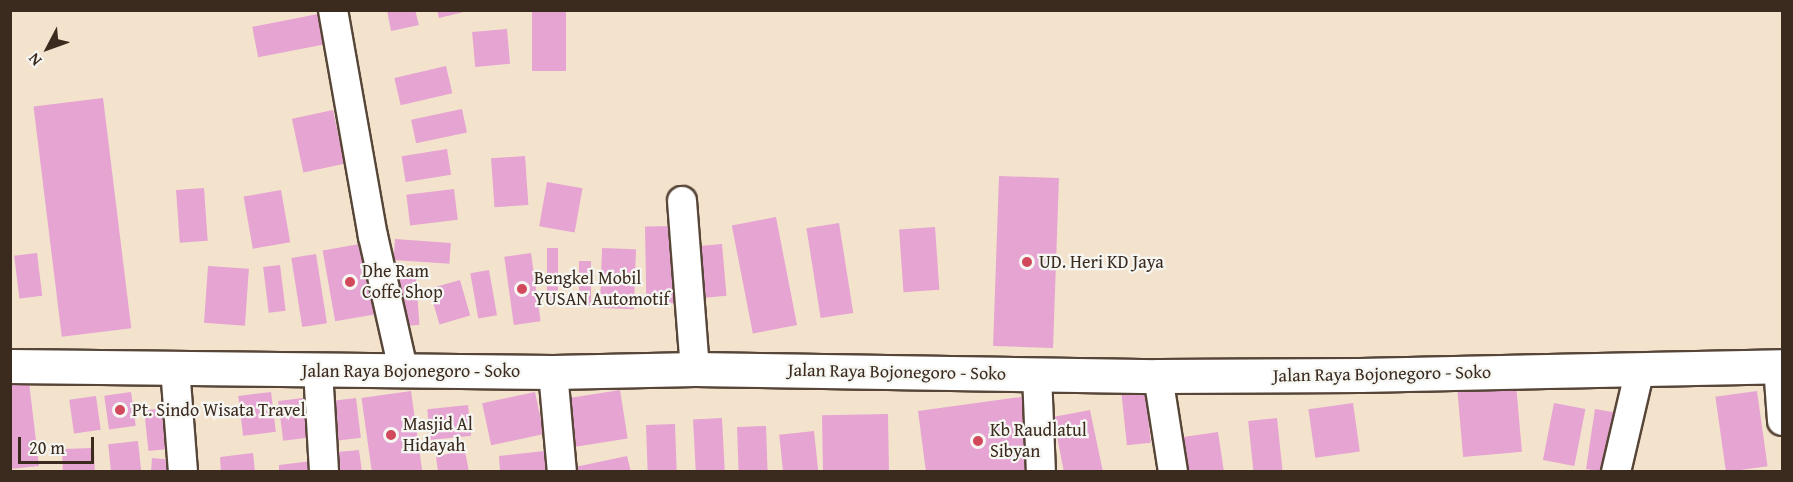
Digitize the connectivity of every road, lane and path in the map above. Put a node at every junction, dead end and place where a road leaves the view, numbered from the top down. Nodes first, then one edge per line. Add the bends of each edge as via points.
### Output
1 (333, 10) edge
2 (682, 201) dead end
3 (10, 366) edge
4 (1780, 366) edge
5 (175, 368) junction
6 (403, 369) junction
7 (695, 369) junction
8 (1640, 369) junction
9 (318, 370) junction
10 (553, 372) junction
11 (1037, 374) junction
12 (1158, 376) junction
13 (1782, 421) edge
14 (183, 471) edge
15 (324, 471) edge
16 (562, 471) edge
17 (1041, 471) edge
18 (1173, 471) edge
19 (1616, 471) edge

1 - 6 street via 373,236
2 - 7 street
3 - 5 main road, Jalan Raya Bojonegoro - Soko
4 - 8 main road, Jalan Raya Bojonegoro - Soko
4 - 13 street
5 - 9 main road, Jalan Raya Bojonegoro - Soko
5 - 14 street
6 - 9 main road, Jalan Raya Bojonegoro - Soko
6 - 10 main road, Jalan Raya Bojonegoro - Soko
7 - 10 main road, Jalan Raya Bojonegoro - Soko
7 - 11 main road, Jalan Raya Bojonegoro - Soko
8 - 12 main road, Jalan Raya Bojonegoro - Soko
8 - 19 street
9 - 15 street
10 - 16 street
11 - 12 main road, Jalan Raya Bojonegoro - Soko
11 - 17 street
12 - 18 street

